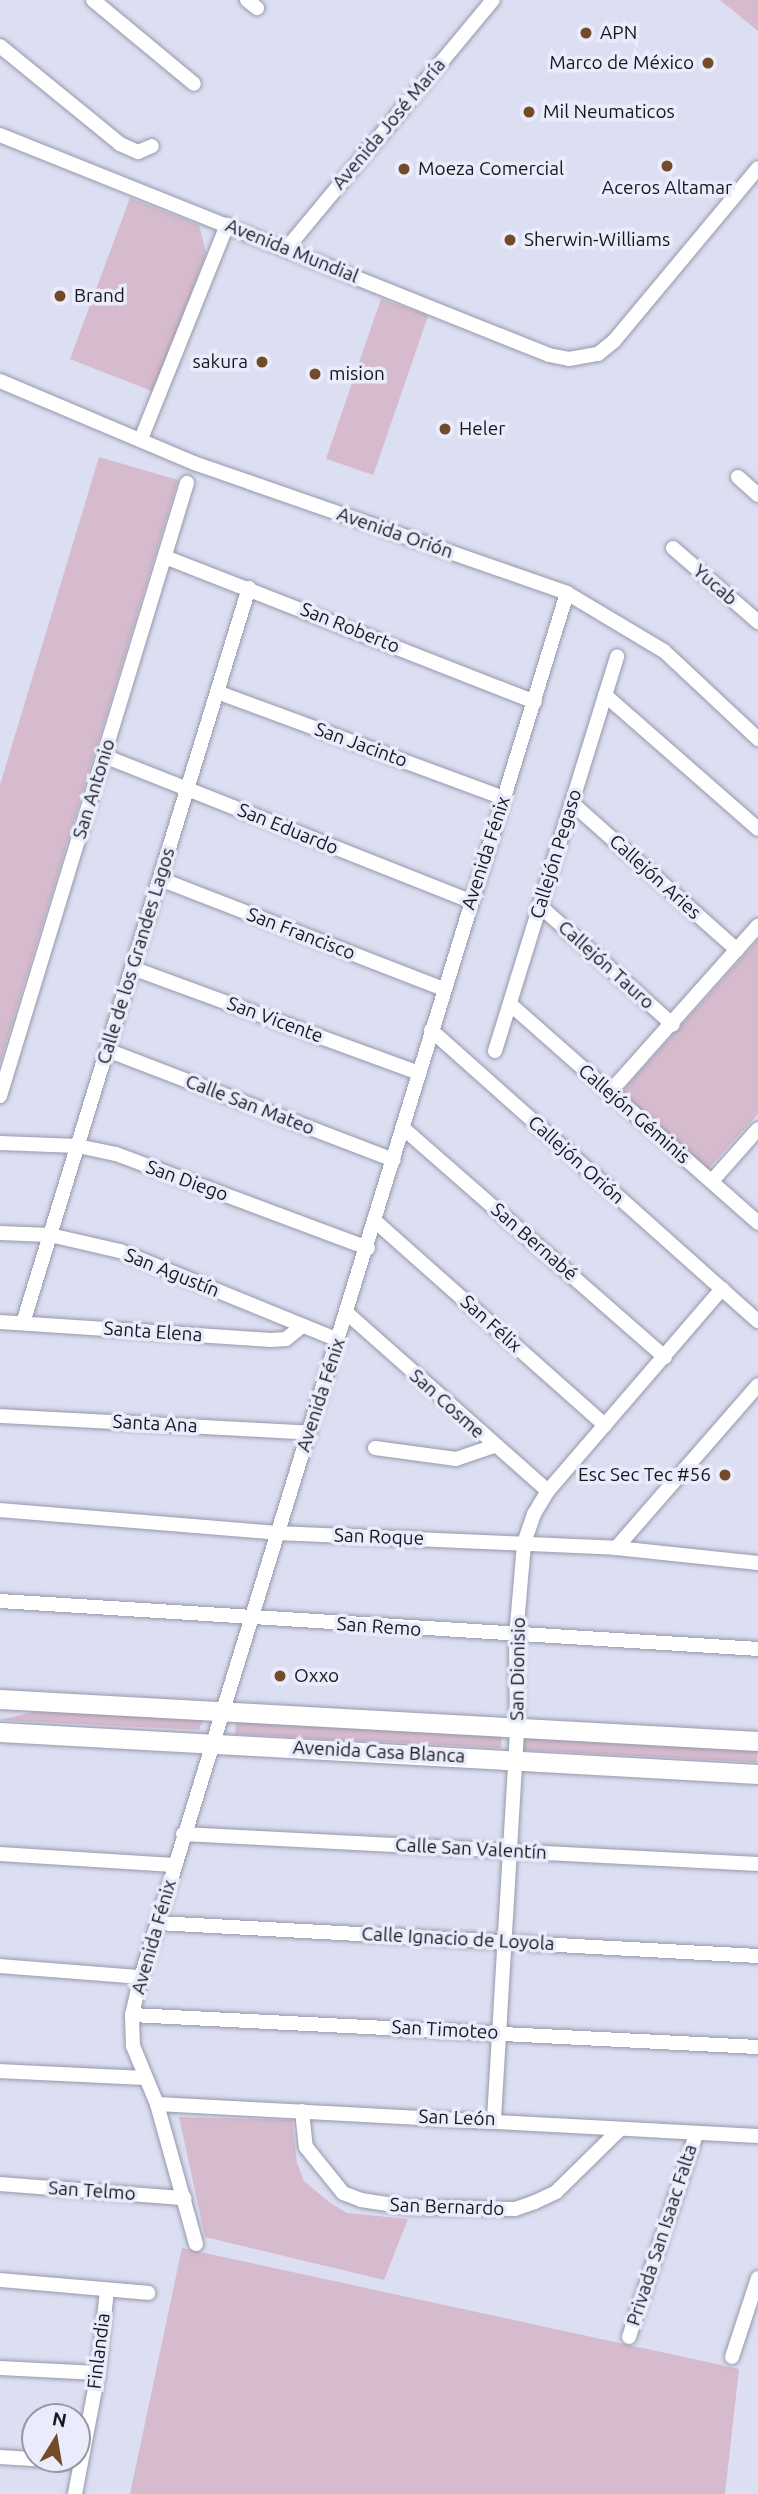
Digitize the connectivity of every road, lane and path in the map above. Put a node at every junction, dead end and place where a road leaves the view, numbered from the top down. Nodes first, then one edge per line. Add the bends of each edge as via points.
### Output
1 (93, 0) edge
2 (493, 0) edge
3 (0, 46) edge
4 (194, 84) dead end
5 (0, 135) edge
6 (152, 146) dead end
7 (758, 168) edge
8 (227, 225) junction
9 (286, 248) junction
10 (0, 381) edge
11 (141, 439) junction
12 (738, 477) dead end
13 (187, 483) dead end
14 (758, 495) edge
15 (673, 548) dead end
16 (165, 557) junction
17 (249, 588) junction
18 (567, 593) junction
19 (758, 622) edge
20 (617, 656) dead end
21 (217, 692) junction
22 (605, 695) junction
23 (535, 702) junction
24 (758, 739) edge
25 (104, 757) junction
26 (188, 789) junction
27 (504, 798) junction
28 (572, 803) junction
29 (758, 829) edge
30 (160, 879) junction
31 (471, 901) junction
32 (540, 906) junction
33 (758, 926) edge
34 (737, 950) junction
35 (132, 968) junction
36 (443, 989) junction
37 (510, 1004) junction
38 (673, 1025) junction
39 (431, 1030) junction
40 (107, 1051) junction
41 (495, 1051) dead end
42 (419, 1073) junction
43 (609, 1093) junction
44 (0, 1096) edge
45 (403, 1128) junction
46 (758, 1129) edge
47 (0, 1143) edge
48 (78, 1146) junction
49 (394, 1160) junction
50 (712, 1181) junction
51 (376, 1222) junction
52 (758, 1223) edge
53 (0, 1233) edge
54 (50, 1235) junction
55 (368, 1248) junction
56 (722, 1289) junction
57 (348, 1314) junction
58 (758, 1321) edge
59 (0, 1322) edge
60 (23, 1323) junction
61 (302, 1326) junction
62 (338, 1340) junction
63 (665, 1357) junction
64 (758, 1385) edge
65 (0, 1416) edge
66 (606, 1425) junction
67 (309, 1433) junction
68 (494, 1446) junction
69 (375, 1448) dead end
70 (548, 1491) junction
71 (0, 1510) edge
72 (277, 1533) junction
73 (524, 1544) junction
74 (616, 1548) junction
75 (758, 1563) edge
76 (0, 1601) edge
77 (249, 1618) junction
78 (516, 1637) junction
79 (758, 1649) edge
80 (0, 1699) edge
81 (219, 1713) junction
82 (517, 1728) junction
83 (0, 1732) edge
84 (758, 1741) edge
85 (212, 1742) junction
86 (516, 1760) junction
87 (758, 1774) edge
88 (184, 1834) junction
89 (507, 1851) junction
90 (0, 1854) edge
91 (758, 1864) edge
92 (174, 1865) junction
93 (158, 1923) junction
94 (503, 1941) junction
95 (758, 1956) edge
96 (0, 1966) edge
97 (141, 1977) junction
98 (132, 2015) junction
99 (498, 2033) junction
100 (758, 2046) edge
101 (0, 2071) edge
102 (144, 2078) junction
103 (157, 2104) junction
104 (302, 2111) junction
105 (494, 2119) junction
106 (620, 2129) junction
107 (696, 2134) junction
108 (758, 2136) edge
109 (0, 2184) edge
110 (184, 2198) junction
111 (196, 2244) dead end
112 (758, 2277) edge
113 (0, 2280) edge
114 (107, 2290) junction
115 (148, 2293) dead end
116 (752, 2316) edge
117 (629, 2337) dead end
118 (732, 2357) dead end
119 (0, 2368) edge
120 (98, 2374) junction
121 (91, 2410) edge
122 (0, 2457) edge
123 (21, 2458) edge
124 (79, 2473) edge
125 (75, 2494) edge

1 - 4 street
2 - 9 street, Avenida José María
3 - 6 street via 120,144 138,152
5 - 8 street, Avenida Mundial
7 - 9 street, Avenida Mundial via 614,341 584,359 549,355
8 - 9 street, Avenida Mundial
8 - 11 street
10 - 11 street, Avenida Orión
11 - 18 street, Avenida Orión via 194,463
12 - 14 street
13 - 16 street, San Antonio
15 - 19 street, Yucab
16 - 17 street, San Roberto
16 - 25 street, San Antonio
17 - 21 street, Calle de los Grandes Lagos
17 - 23 street, San Roberto
18 - 23 street, Avenida Fénix
18 - 24 street, Avenida Orión via 664,651
20 - 22 street, Callejón Pegaso
21 - 26 street, Calle de los Grandes Lagos
21 - 27 street, San Jacinto
22 - 28 street, Callejón Pegaso
22 - 29 street
23 - 27 street, Avenida Fénix
25 - 26 street, San Eduardo
25 - 44 street, San Antonio
26 - 30 street, Calle de los Grandes Lagos
26 - 31 street, San Eduardo
27 - 31 street, Avenida Fénix
28 - 32 street, Callejón Pegaso
28 - 34 street, Callejón Aries
30 - 35 street, Calle de los Grandes Lagos
30 - 36 street, San Francisco
31 - 36 street, Avenida Fénix
32 - 37 street, Callejón Pegaso
32 - 38 street, Callejón Tauro
33 - 34 street
34 - 38 street
35 - 40 street, Calle de los Grandes Lagos
35 - 42 street, San Vicente
36 - 39 street, Avenida Fénix
37 - 41 street, Callejón Pegaso
37 - 43 street, Callejón Géminis
38 - 43 street
39 - 42 street, Avenida Fénix
39 - 56 street, Callejón Orión
40 - 48 street, Calle de los Grandes Lagos
40 - 49 street, Calle San Mateo
42 - 45 street, Avenida Fénix
43 - 50 street, Callejón Géminis
45 - 49 street, Avenida Fénix
45 - 63 street, San Bernabé
46 - 50 street
47 - 48 street, San Diego
48 - 54 street, Calle de los Grandes Lagos
48 - 55 street, San Diego via 116,1154
49 - 51 street, Avenida Fénix
50 - 52 street, Callejón Géminis
51 - 55 street, Avenida Fénix
51 - 66 street, San Félix
53 - 54 street, San Agustín
54 - 60 street, Calle de los Grandes Lagos
54 - 61 street, San Agustín via 146,1261
55 - 57 street, Avenida Fénix
56 - 58 street, Callejón Orión
56 - 63 street, San Dionisio
57 - 62 street, Avenida Fénix
57 - 68 street, San Cosme
59 - 60 street, Santa Elena
60 - 61 street, Santa Elena via 271,1340 286,1339
61 - 62 street, San Agustín
62 - 67 street, Avenida Fénix
63 - 66 street, San Dionisio
64 - 74 street
65 - 67 street, Santa Ana
66 - 70 street, San Dionisio
67 - 72 street, Avenida Fénix
68 - 69 street via 456,1460
68 - 70 street, San Cosme
70 - 73 street, San Dionisio
71 - 72 street, San Roque
72 - 73 street, San Roque
72 - 77 street, Avenida Fénix
73 - 74 street, San Roque
73 - 78 street, San Dionisio
74 - 75 street, San Roque
76 - 77 street, San Remo
77 - 78 street, San Remo
77 - 81 street, Avenida Fénix
78 - 79 street, San Remo
78 - 82 street, San Dionisio
80 - 81 street, Avenida Casa Blanca
81 - 82 street, Avenida Casa Blanca
81 - 85 street, Avenida Fénix
82 - 84 street, Avenida Casa Blanca
82 - 86 street, San Dionisio
83 - 85 street, Avenida Casa Blanca
85 - 86 street, Avenida Casa Blanca
85 - 88 street, Avenida Fénix
86 - 87 street, Avenida Casa Blanca
86 - 89 street, San Dionisio
88 - 89 street, Calle San Valentín
88 - 92 street, Avenida Fénix
89 - 91 street, Calle San Valentín
89 - 94 street, San Dionisio
90 - 92 street
92 - 93 street, Avenida Fénix
93 - 94 street, Calle Ignacio de Loyola
93 - 97 street, Avenida Fénix
94 - 95 street, Calle Ignacio de Loyola
94 - 99 street, San Dionisio
96 - 97 street
97 - 98 street, Avenida Fénix
98 - 99 street, San Timoteo
98 - 102 street, Avenida Fénix via 133,2046
99 - 100 street, San Timoteo
99 - 105 street, San Dionisio
101 - 102 street
102 - 103 street, Avenida Fénix
103 - 104 street, San León
103 - 110 street, Avenida Fénix
104 - 105 street, San León
104 - 106 street, San Bernardo via 306,2147 342,2193 408,2207 515,2208 535,2202 555,2192
105 - 106 street, San León
106 - 107 street, San León
107 - 108 street, San León
107 - 117 street, Privada San Isaac Falta
109 - 110 street, San Telmo
110 - 111 street, Avenida Fénix
112 - 116 street
113 - 114 street
114 - 115 street
114 - 120 street, Finlandia
116 - 118 street
119 - 120 street
120 - 121 street, Finlandia
122 - 123 street
124 - 125 street, Finlandia

